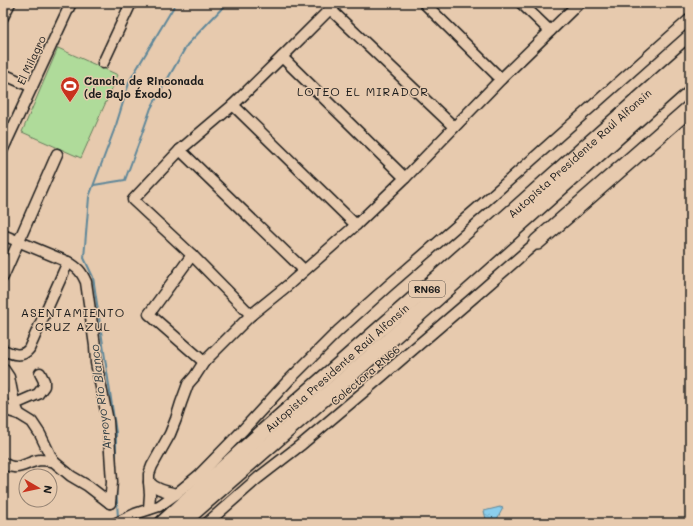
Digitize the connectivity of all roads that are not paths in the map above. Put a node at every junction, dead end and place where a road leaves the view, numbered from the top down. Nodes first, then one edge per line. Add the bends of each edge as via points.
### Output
1 (10, 3) edge
2 (71, 3) edge
3 (129, 3) edge
4 (424, 3) edge
5 (521, 3) edge
6 (579, 3) edge
7 (334, 6) edge
8 (3, 18) edge
9 (690, 19) edge
10 (550, 31) junction
11 (690, 54) edge
12 (282, 57) junction
13 (103, 63) dead end
14 (690, 72) edge
15 (3, 74) edge
16 (502, 79) junction
17 (32, 87) junction
18 (233, 105) junction
19 (690, 108) edge
20 (454, 127) junction
21 (3, 150) edge
22 (180, 150) junction
23 (57, 154) dead end
24 (405, 178) junction
25 (356, 225) junction
26 (3, 235) edge
27 (19, 242) junction
28 (537, 242) joint
29 (192, 255) junction
30 (68, 262) junction
31 (304, 270) junction
32 (3, 277) edge
33 (251, 315) junction
34 (3, 350) edge
35 (204, 362) junction
36 (3, 368) edge
37 (40, 373) dead end
38 (15, 404) junction
39 (3, 409) edge
40 (19, 414) junction
41 (53, 461) junction
42 (3, 463) edge
43 (149, 482) junction
44 (169, 492) junction
45 (150, 501) junction
46 (116, 523) edge
47 (163, 523) edge
48 (181, 523) edge
49 (207, 523) edge

1 - 8 street
2 - 17 street, El Milagro
3 - 13 street
4 - 16 street
5 - 10 street
6 - 10 street
7 - 12 street
7 - 20 street
9 - 44 street via 338,331 198,475
10 - 16 street
11 - 47 highway, Autopista Presidente Raúl Alfonsín / RN66
12 - 18 street
12 - 24 street
14 - 48 highway, Autopista Presidente Raúl Alfonsín / RN66
15 - 17 street
16 - 20 street
17 - 21 street, El Milagro
18 - 22 street
18 - 25 street
19 - 28 highway
20 - 24 street
22 - 29 street via 133,200
22 - 31 street
23 - 27 street
24 - 25 street
25 - 31 street
26 - 27 street
27 - 30 street
27 - 32 street
28 - 49 street, Colectora RN66
29 - 33 street
29 - 35 street via 149,314
30 - 34 street via 27,352 18,355
30 - 41 street via 82,273 86,282 96,363 108,421 112,482 110,503
31 - 33 street
33 - 35 street
35 - 43 street via 188,384 170,434 152,466
36 - 38 street via 10,378
37 - 38 street via 44,386 38,394
38 - 40 street
39 - 40 street
40 - 41 street via 32,422
41 - 42 street via 40,460 20,467
43 - 44 street via 153,487
43 - 45 street
44 - 45 street via 159,506
45 - 46 street via 135,514

